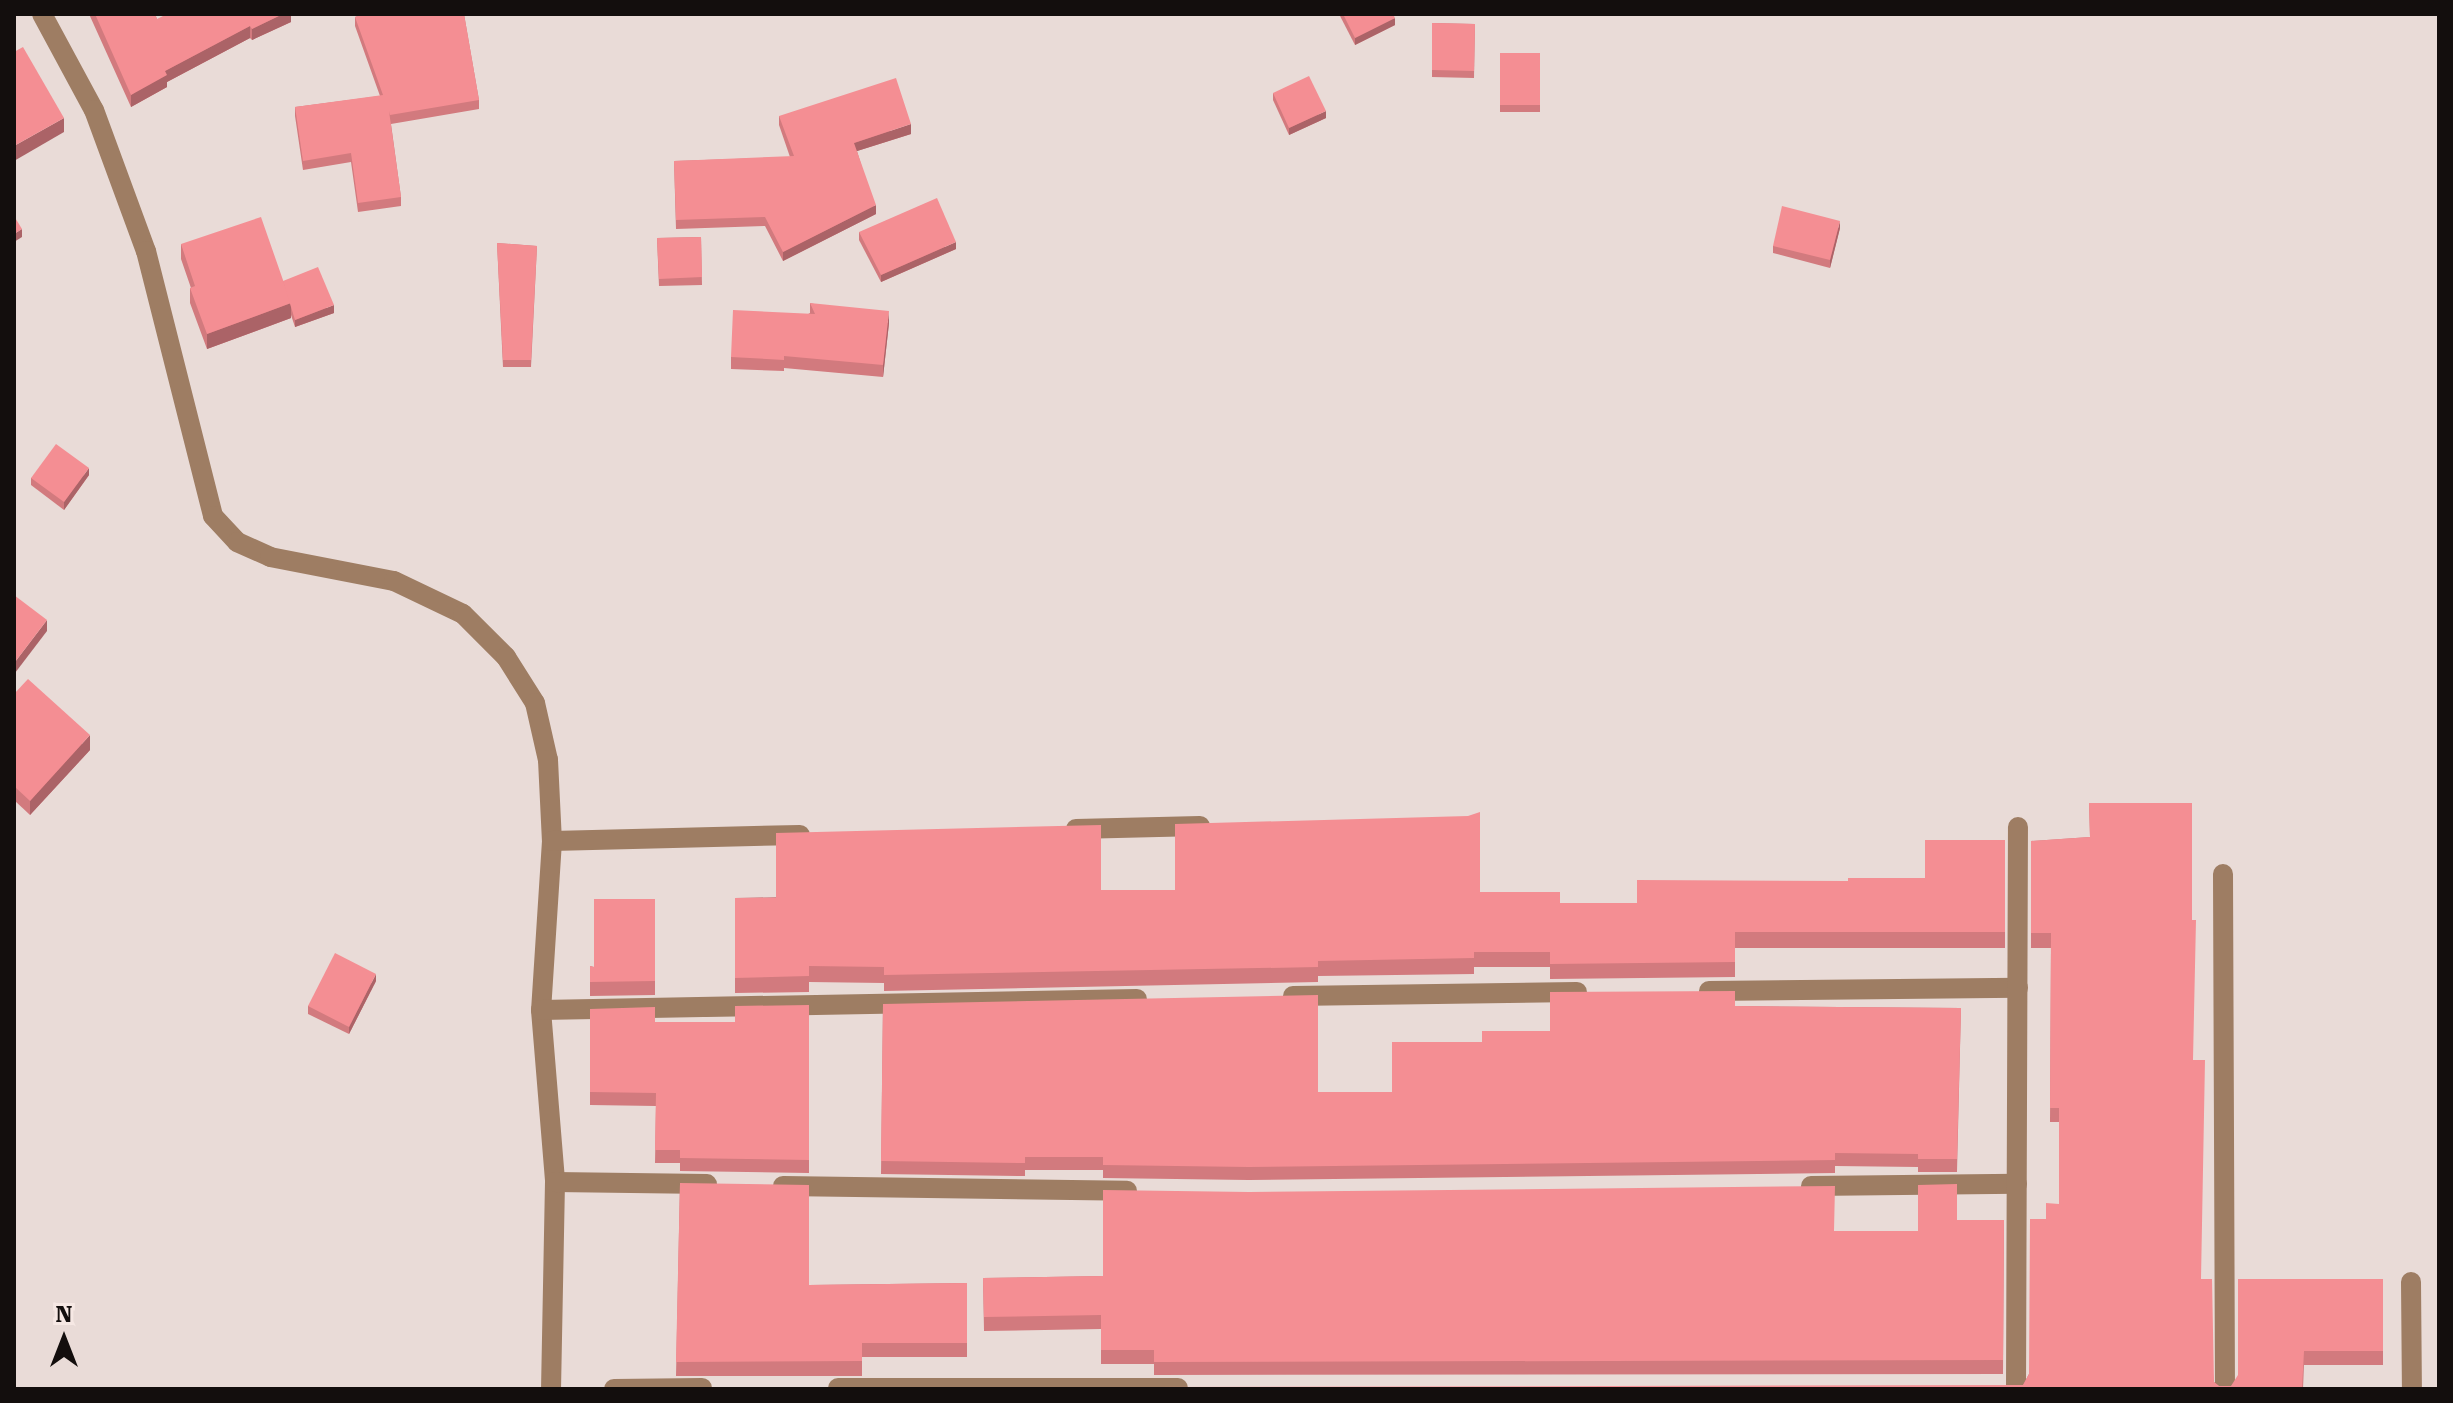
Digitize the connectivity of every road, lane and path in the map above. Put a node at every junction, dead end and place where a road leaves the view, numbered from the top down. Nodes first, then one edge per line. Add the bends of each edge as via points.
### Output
1 (42, 14) edge
2 (1216, 825) edge
3 (2018, 827) dead end
4 (1058, 829) edge
5 (821, 835) edge
6 (552, 841) junction
7 (2223, 874) dead end
8 (2018, 988) junction
9 (1691, 991) edge
10 (1597, 992) edge
11 (1268, 996) edge
12 (1157, 998) edge
13 (541, 1010) junction
14 (555, 1182) junction
15 (2017, 1184) junction
16 (724, 1185) edge
17 (756, 1185) edge
18 (1793, 1186) edge
19 (1154, 1191) edge
20 (2411, 1282) dead end
21 (723, 1388) edge
22 (817, 1388) edge
23 (1193, 1388) edge
24 (2011, 1388) edge
25 (551, 1389) edge
26 (614, 1389) edge
27 (2225, 1389) edge
28 (2412, 1389) edge

1 - 6 street via 94,110 146,251 213,516 237,542 270,557 394,581 463,614 506,657 535,703 548,760
2 - 4 street
3 - 8 street
5 - 6 street
6 - 13 street
7 - 27 street
8 - 9 street
8 - 15 street
10 - 11 street
12 - 13 street
13 - 14 street
14 - 16 street
14 - 25 street
15 - 18 street
15 - 24 street
17 - 19 street
20 - 28 street
21 - 26 street
22 - 23 street

